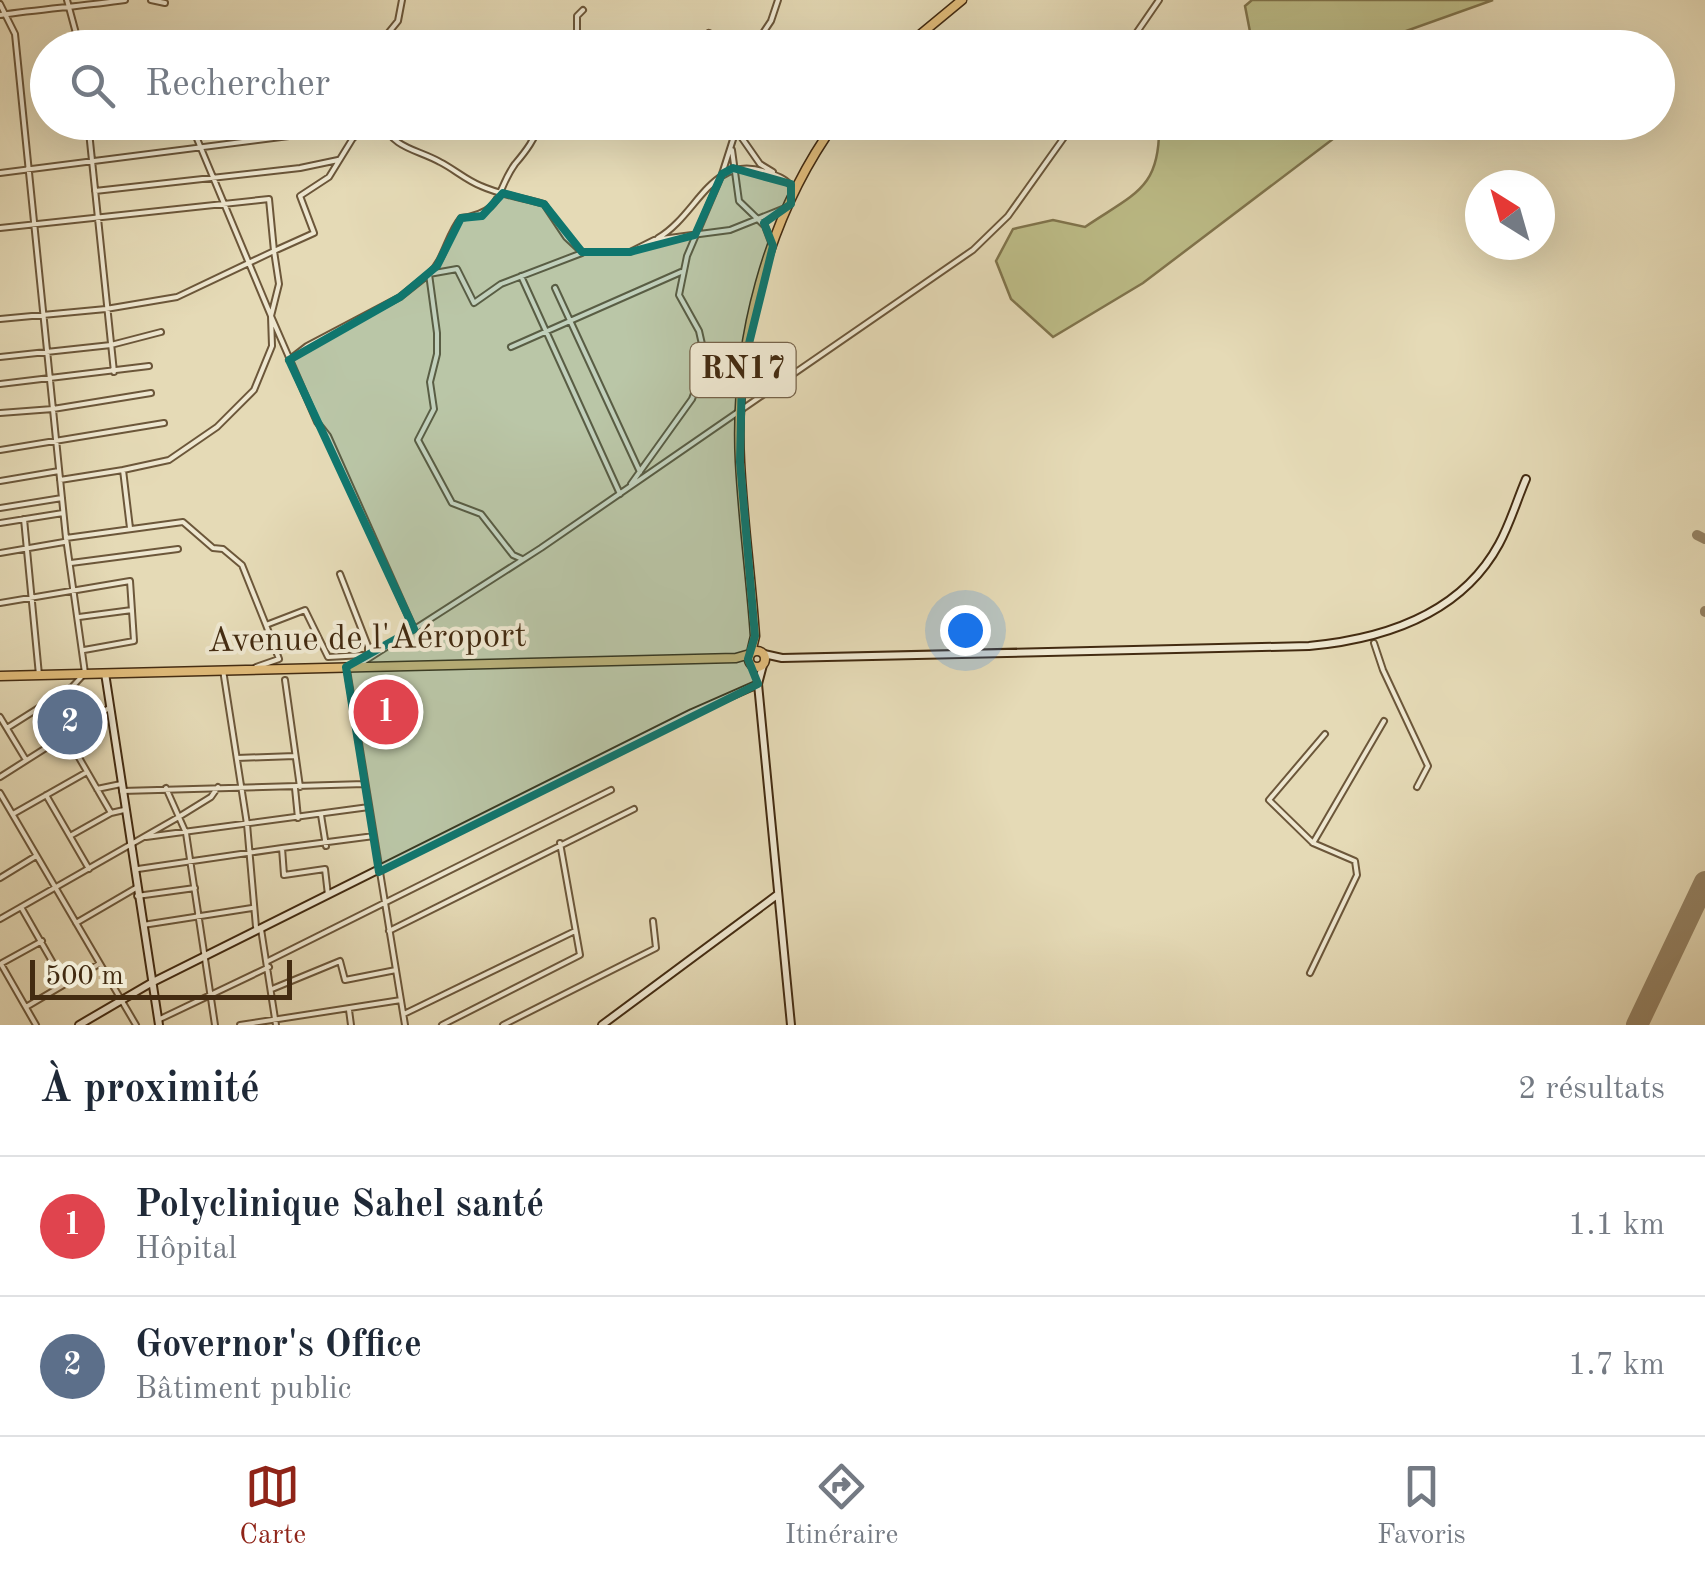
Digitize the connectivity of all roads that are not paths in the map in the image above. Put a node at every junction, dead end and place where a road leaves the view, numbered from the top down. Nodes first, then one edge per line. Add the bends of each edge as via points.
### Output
1 (67, 0) edge
2 (125, 0) edge
3 (151, 0) edge
4 (402, 0) edge
5 (778, 0) edge
6 (962, 0) edge
7 (1159, 0) edge
8 (166, 3) dead end
9 (0, 4) edge
10 (68, 9) junction
11 (583, 10) dead end
12 (2, 15) edge
13 (74, 30) edge
14 (391, 30) edge
15 (577, 30) edge
16 (765, 30) edge
17 (926, 30) edge
18 (1138, 30) edge
19 (90, 140) edge
20 (199, 140) edge
21 (253, 140) edge
22 (352, 140) edge
23 (393, 140) edge
24 (534, 140) edge
25 (734, 140) edge
26 (743, 140) edge
27 (826, 140) edge
28 (1062, 140) edge
29 (732, 146) junction
30 (202, 147) junction
31 (338, 160) junction
32 (92, 163) junction
33 (733, 168) junction
34 (28, 170) junction
35 (0, 173) edge
36 (722, 174) junction
37 (214, 177) junction
38 (782, 177) junction
39 (804, 177) junction
40 (94, 191) junction
41 (503, 192) junction
42 (796, 193) junction
43 (791, 204) junction
44 (225, 206) junction
45 (98, 220) junction
46 (757, 220) junction
47 (34, 224) junction
48 (0, 228) edge
49 (695, 235) junction
50 (654, 240) junction
51 (773, 246) junction
52 (274, 251) junction
53 (582, 252) junction
54 (250, 262) junction
55 (681, 272) dead end
56 (429, 274) junction
57 (521, 276) junction
58 (555, 288) dead end
59 (106, 309) junction
60 (43, 314) junction
61 (271, 316) junction
62 (0, 320) edge
63 (570, 321) junction
64 (161, 332) dead end
65 (546, 332) junction
66 (111, 345) junction
67 (511, 347) dead end
68 (49, 352) junction
69 (0, 357) edge
70 (289, 360) junction
71 (148, 366) dead end
72 (114, 372) junction
73 (50, 378) junction
74 (0, 384) edge
75 (151, 393) dead end
76 (53, 409) junction
77 (740, 412) junction
78 (0, 413) edge
79 (164, 424) dead end
80 (56, 442) junction
81 (0, 450) edge
82 (123, 470) junction
83 (59, 471) junction
84 (640, 472) junction
85 (1526, 479) dead end
86 (0, 480) edge
87 (60, 480) junction
88 (626, 489) junction
89 (620, 494) junction
90 (62, 498) junction
91 (0, 508) edge
92 (63, 513) junction
93 (24, 519) junction
94 (0, 524) edge
95 (130, 528) junction
96 (66, 540) junction
97 (27, 549) junction
98 (178, 549) dead end
99 (0, 554) edge
100 (524, 559) junction
101 (72, 563) junction
102 (340, 574) dead end
103 (73, 590) junction
104 (30, 598) junction
105 (0, 604) edge
106 (132, 610) junction
107 (79, 617) junction
108 (266, 625) junction
109 (414, 629) junction
110 (1374, 643) dead end
111 (84, 650) junction
112 (368, 659) junction
113 (757, 659) junction
114 (351, 667) junction
115 (252, 669) junction
116 (223, 670) junction
117 (104, 672) junction
118 (86, 673) junction
119 (39, 675) junction
120 (0, 676) edge
121 (285, 680) dead end
122 (759, 682) junction
123 (47, 702) junction
124 (109, 708) junction
125 (0, 717) edge
126 (1384, 721) dead end
127 (6, 728) junction
128 (1326, 734) dead end
129 (67, 736) junction
130 (296, 756) junction
131 (237, 758) junction
132 (27, 760) junction
133 (87, 772) junction
134 (0, 776) edge
135 (366, 784) junction
136 (241, 786) junction
137 (218, 787) junction
138 (297, 787) junction
139 (121, 788) junction
140 (166, 788) junction
141 (1417, 788) dead end
142 (97, 789) junction
143 (611, 790) dead end
144 (0, 794) edge
145 (46, 795) junction
146 (369, 807) junction
147 (634, 809) dead end
148 (124, 810) junction
149 (110, 813) junction
150 (12, 814) junction
151 (320, 815) junction
152 (177, 818) junction
153 (298, 818) junction
154 (247, 824) junction
155 (186, 832) junction
156 (70, 836) junction
157 (374, 836) junction
158 (144, 838) junction
159 (1313, 843) junction
160 (326, 844) junction
161 (560, 844) junction
162 (130, 846) junction
163 (282, 848) junction
164 (250, 852) junction
165 (36, 856) junction
166 (190, 861) junction
167 (133, 869) junction
168 (89, 870) junction
169 (379, 872) junction
170 (1, 875) edge
171 (57, 886) junction
172 (194, 888) junction
173 (136, 892) junction
174 (777, 895) junction
175 (328, 896) junction
176 (385, 900) junction
177 (21, 907) junction
178 (254, 908) junction
179 (198, 917) junction
180 (0, 919) edge
181 (652, 922) dead end
182 (76, 923) junction
183 (143, 924) junction
184 (259, 930) junction
185 (390, 931) junction
186 (575, 932) junction
187 (42, 941) junction
188 (204, 957) junction
189 (0, 964) edge
190 (99, 964) junction
191 (268, 964) junction
192 (396, 970) junction
193 (1310, 973) dead end
194 (150, 983) junction
195 (65, 984) junction
196 (272, 989) junction
197 (210, 995) junction
198 (121, 1000) junction
199 (401, 1000) junction
200 (26, 1008) junction
201 (349, 1008) junction
202 (403, 1015) junction
203 (159, 1022) edge
204 (276, 1023) edge
205 (85, 1024) edge
206 (405, 1024) edge
207 (36, 1025) edge
208 (136, 1025) edge
209 (215, 1025) edge
210 (240, 1025) edge
211 (351, 1025) edge
212 (394, 1025) edge
213 (442, 1025) edge
214 (503, 1025) edge
215 (602, 1025) edge
216 (792, 1025) edge

1 - 10 street
2 - 10 street
3 - 8 street
4 - 14 street
5 - 16 street
6 - 17 main road
7 - 18 street
9 - 12 street
10 - 12 street
10 - 13 street
11 - 15 street
12 - 34 street via 16,34
19 - 32 street
20 - 30 street
21 - 30 street
22 - 31 street
23 - 41 street
24 - 41 street
25 - 29 street
26 - 38 street via 760,164
27 - 39 main road, RN17
28 - 77 street via 1008,216 973,250
29 - 33 street
29 - 36 street
30 - 32 street
30 - 37 street
31 - 37 street
31 - 52 street via 330,177 300,196 314,233
32 - 34 street
32 - 40 street
33 - 36 street
33 - 38 street
33 - 46 street via 739,200
34 - 35 street
34 - 47 street
36 - 49 street
36 - 50 street via 676,228
37 - 40 street
37 - 44 street
38 - 39 street
38 - 42 street
39 - 42 main road, RN17
40 - 45 street
41 - 53 street via 544,204
41 - 56 street via 482,216 461,218
42 - 43 main road, RN17
43 - 46 street
43 - 51 main road, RN17
44 - 45 street
44 - 52 street via 269,198
44 - 54 street
45 - 47 street
45 - 59 street
46 - 49 street
46 - 51 street
47 - 48 street
47 - 60 street
49 - 50 street
49 - 84 street via 679,295 706,362 692,399
50 - 53 street via 630,252
51 - 77 main road, RN17 via 750,326
52 - 54 street
52 - 61 street via 279,284
53 - 57 street
54 - 59 street via 177,296
54 - 61 street
55 - 63 street
56 - 57 street via 457,270 474,303
56 - 70 street
56 - 100 street via 437,333 430,382 434,409 418,440 452,504 482,514 514,556
57 - 65 street
58 - 63 street
59 - 60 street
59 - 66 street
60 - 62 street
60 - 68 street
61 - 70 street
61 - 82 street via 272,346 254,390 217,427 168,460
63 - 65 street
63 - 84 street
64 - 66 street
65 - 67 street
65 - 89 street
66 - 68 street
66 - 72 street
68 - 69 street
68 - 73 street
70 - 109 street
71 - 72 street
72 - 73 street
73 - 74 street
73 - 76 street
75 - 76 street
76 - 78 street
76 - 80 street
77 - 88 street
77 - 113 main road, RN17
79 - 80 street
80 - 81 street
80 - 83 street
82 - 87 street
82 - 95 street
83 - 86 street
83 - 87 street
84 - 88 street
85 - 113 street via 1500,542 1473,582 1435,612 1355,642
87 - 90 street
88 - 89 street
89 - 100 street
90 - 91 street
90 - 92 street
92 - 93 street
92 - 96 street
93 - 94 street
93 - 97 street
95 - 96 street
95 - 108 street via 183,522 223,549 242,565
96 - 97 street
96 - 101 street
97 - 99 street
97 - 104 street
98 - 101 street
100 - 109 street
101 - 103 street
102 - 112 street
103 - 104 street
103 - 106 street via 130,580
103 - 107 street
104 - 105 street
104 - 119 street
106 - 107 street
106 - 111 street via 134,641
107 - 111 street
108 - 112 street via 305,610 328,657
108 - 115 street via 279,659
109 - 112 street
110 - 141 street via 1428,766
111 - 118 street
112 - 114 street
113 - 114 main road, Avenue de l'Aéroport
113 - 122 street
114 - 115 main road, Avenue de l'Aéroport
114 - 135 street
115 - 116 main road, Avenue de l'Aéroport
116 - 117 main road, Avenue de l'Aéroport
116 - 131 street
117 - 118 main road, Avenue de l'Aéroport
117 - 124 street
118 - 119 main road, Avenue de l'Aéroport
118 - 123 street
119 - 120 main road, Avenue de l'Aéroport
121 - 130 street
122 - 169 street
122 - 174 street
123 - 127 street
123 - 129 street
124 - 129 street
124 - 139 street
125 - 127 street
126 - 159 street
127 - 132 street
128 - 159 street via 1269,800
129 - 132 street
129 - 133 street
130 - 131 street
130 - 138 street
131 - 136 street
132 - 134 street
133 - 142 street
133 - 145 street
135 - 138 street
135 - 146 street
136 - 137 street
136 - 138 street
136 - 154 street
137 - 140 street
137 - 152 street
138 - 153 street
139 - 140 street
139 - 142 street
139 - 148 street
140 - 152 street
142 - 149 street
143 - 176 street
144 - 150 street
145 - 150 street
145 - 156 street
146 - 151 street
146 - 157 street
147 - 161 street
148 - 149 street
148 - 162 street
149 - 156 street
150 - 165 street
151 - 153 street
151 - 160 street
152 - 155 street
152 - 158 street
153 - 154 street
154 - 155 street
154 - 164 street
155 - 158 street
155 - 166 street
156 - 168 street
157 - 160 street
157 - 169 street
158 - 162 street
159 - 193 street via 1355,861 1357,874
160 - 163 street
161 - 185 street
161 - 186 street
162 - 167 street
162 - 168 street
163 - 164 street
163 - 175 street via 284,875 325,869
164 - 166 street
164 - 178 street
165 - 170 street
165 - 171 street
166 - 167 street
166 - 172 street
167 - 173 street
168 - 171 street
169 - 175 street
169 - 176 street
171 - 177 street
171 - 182 street
172 - 173 street
172 - 179 street
173 - 182 street
173 - 183 street
174 - 215 street
174 - 216 street
175 - 184 street
176 - 185 street
176 - 191 street
177 - 180 street
177 - 187 street
178 - 179 street
178 - 184 street
179 - 183 street
179 - 188 street
181 - 214 street via 656,948
182 - 190 street
183 - 194 street
184 - 188 street
184 - 191 street
185 - 192 street
186 - 202 street
186 - 213 street via 580,954
187 - 189 street
187 - 195 street
188 - 194 street
188 - 197 street
189 - 200 street
190 - 195 street
190 - 198 street
191 - 196 street
191 - 197 street
192 - 196 street via 345,980 340,960
192 - 199 street
194 - 198 street
194 - 203 street
195 - 200 street
196 - 204 street
197 - 203 street
197 - 209 street
198 - 205 street
198 - 208 street
199 - 201 street
199 - 202 street
200 - 207 street
201 - 204 street
201 - 211 street
202 - 206 street
204 - 210 street
206 - 212 street

